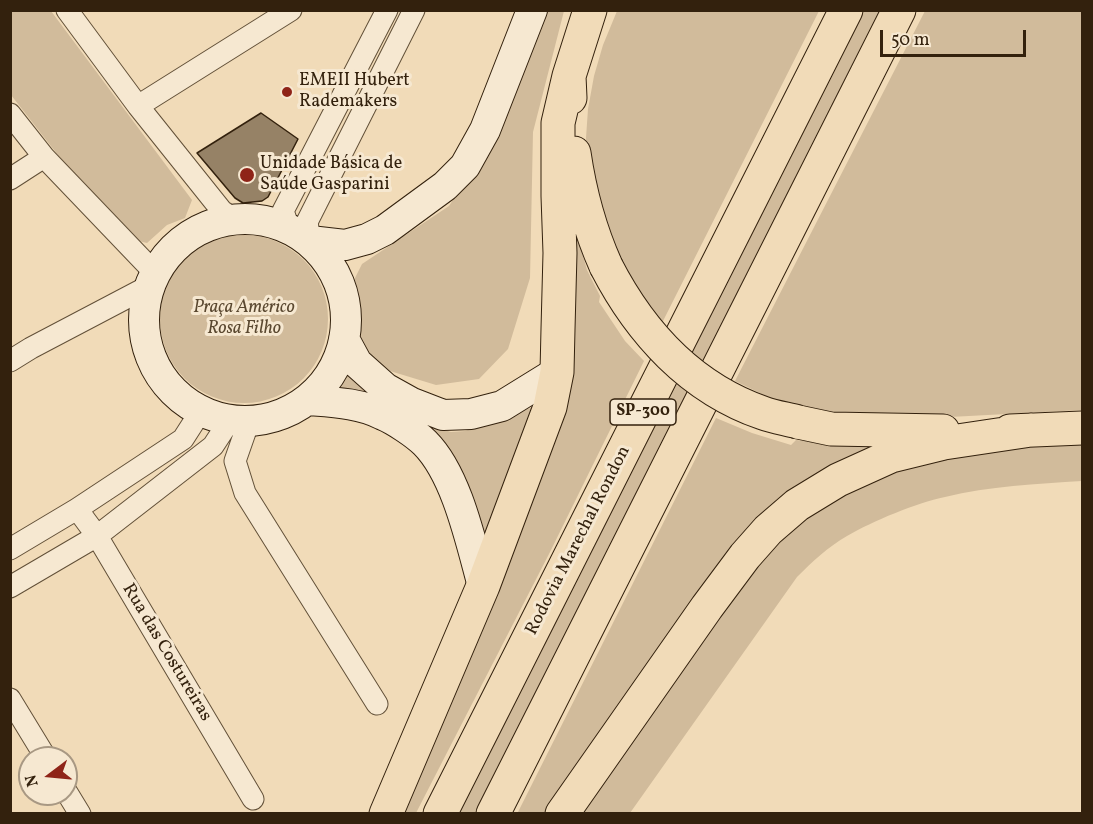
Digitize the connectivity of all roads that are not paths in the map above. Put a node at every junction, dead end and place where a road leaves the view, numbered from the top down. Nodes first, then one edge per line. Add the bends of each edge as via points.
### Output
1 (67, 10) edge
2 (291, 10) edge
3 (387, 10) edge
4 (414, 10) edge
5 (532, 10) edge
6 (590, 10) edge
7 (846, 10) edge
8 (899, 10) edge
9 (569, 76) junction
10 (138, 106) junction
11 (10, 114) edge
12 (44, 157) junction
13 (10, 179) edge
14 (233, 218) junction
15 (309, 244) junction
16 (152, 280) junction
17 (344, 339) junction
18 (10, 361) edge
19 (557, 372) junction
20 (307, 400) junction
21 (201, 411) junction
22 (240, 421) junction
23 (1083, 428) edge
24 (1031, 430) junction
25 (77, 509) junction
26 (97, 536) junction
27 (10, 549) edge
28 (483, 586) junction
29 (10, 587) edge
30 (10, 699) edge
31 (377, 704) dead end
32 (39, 746) edge
33 (253, 799) dead end
34 (386, 813) edge
35 (440, 813) edge
36 (494, 813) edge
37 (562, 813) edge

1 - 10 street
2 - 10 street
3 - 15 street via 283,211
4 - 15 street via 307,222
5 - 15 main road via 485,130 465,166 445,186 385,230 370,250
6 - 9 highway
7 - 35 highway, Rodovia Marechal Rondon / SP-300
8 - 36 highway, SP-300
9 - 19 highway via 558,123
9 - 24 highway, bridge via 573,146 580,194 592,234 621,295 639,321 702,383 762,413 831,429
10 - 14 street via 222,212
11 - 12 street
12 - 13 street
12 - 16 street
14 - 15 main road via 262,219
14 - 16 main road via 209,224 187,236 169,252
15 - 17 main road via 342,291
16 - 18 street
16 - 21 main road via 144,315 147,345 158,372 177,395
17 - 19 main road via 357,363 377,382 412,403 443,415 471,414 502,406
17 - 20 main road via 328,378
19 - 28 highway via 540,438
20 - 22 main road via 280,415
20 - 28 main road via 348,404 382,414 425,442 444,470 460,508
21 - 22 main road
21 - 25 street via 183,439
22 - 26 street
22 - 31 street via 235,461 245,493
23 - 24 highway
24 - 37 highway via 944,443 891,456 838,480 797,506 745,556
25 - 26 street, Rua das Costureiras
25 - 27 street
26 - 29 street
26 - 33 street, Rua das Costureiras
28 - 34 highway
30 - 32 street

